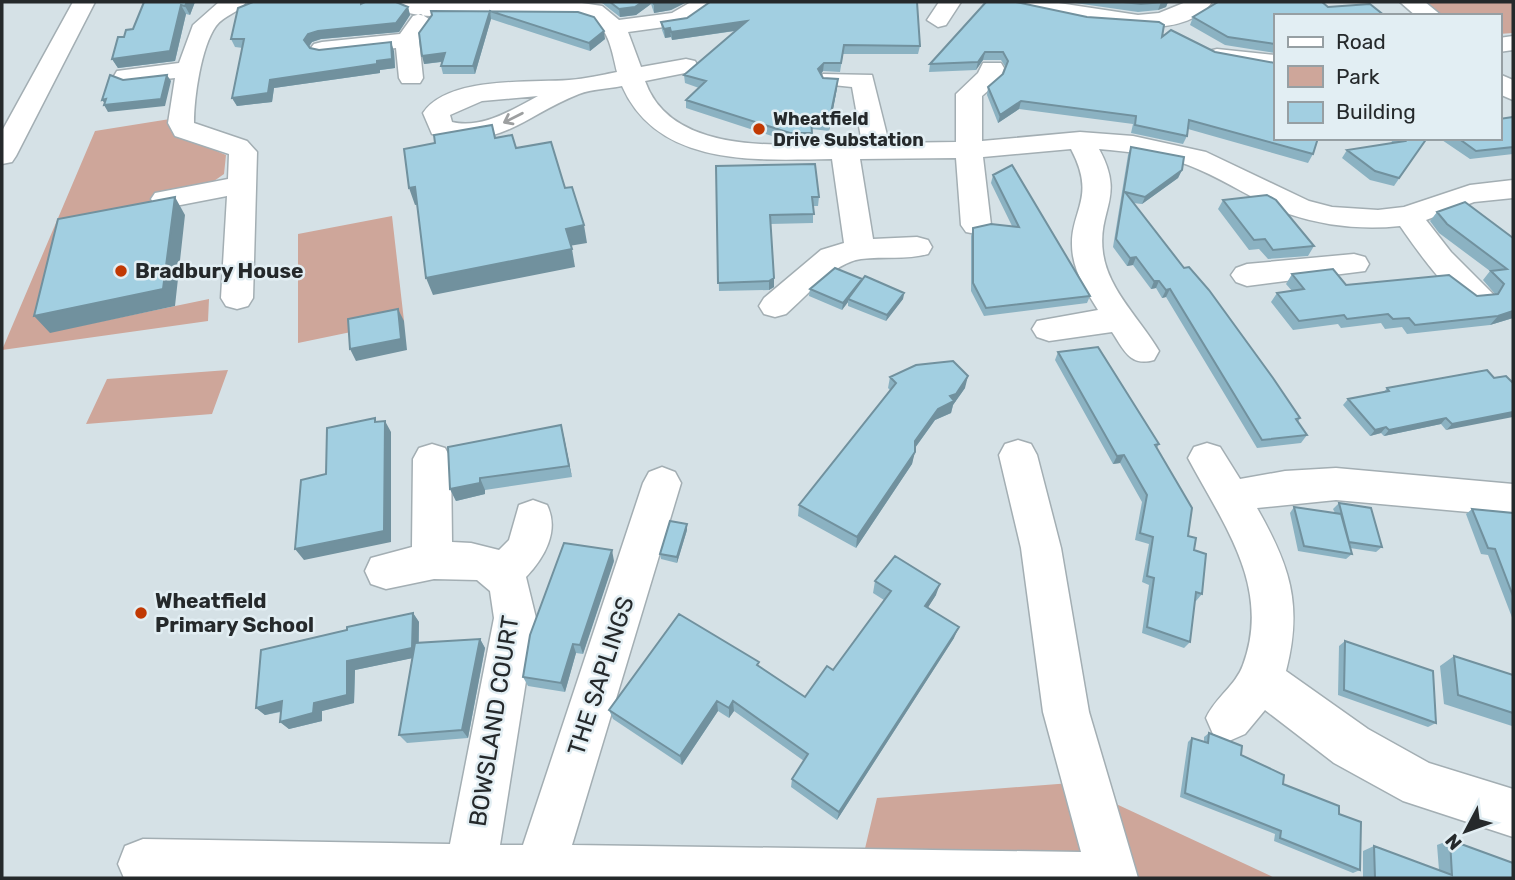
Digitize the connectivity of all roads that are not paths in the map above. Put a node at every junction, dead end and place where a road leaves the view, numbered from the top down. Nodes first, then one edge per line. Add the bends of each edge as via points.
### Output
1 (84, 2) edge
2 (235, 2) edge
3 (399, 2) edge
4 (1022, 2) edge
5 (1201, 2) edge
6 (1395, 2) edge
7 (1412, 2) edge
8 (551, 3) edge
9 (701, 6) edge
10 (431, 8) junction
11 (1412, 14) edge
12 (1428, 14) edge
13 (724, 18) edge
14 (615, 27) junction
15 (1182, 35) junction
16 (407, 40) junction
17 (321, 49) edge
18 (1274, 62) edge
19 (686, 66) dead end
20 (992, 68) dead end
21 (190, 69) junction
22 (630, 74) junction
23 (126, 76) dead end
24 (411, 78) dead end
25 (832, 79) edge
26 (574, 87) dead end
27 (1080, 140) junction
28 (877, 150) junction
29 (969, 150) junction
30 (845, 152) junction
31 (2, 156) edge
32 (241, 185) junction
33 (1513, 189) edge
34 (165, 199) edge
35 (1332, 216) junction
36 (1408, 216) junction
37 (976, 225) edge
38 (917, 247) dead end
39 (846, 253) junction
40 (1247, 275) dead end
41 (1477, 294) edge
42 (237, 298) dead end
43 (775, 306) dead end
44 (1120, 319) junction
45 (1049, 329) dead end
46 (1142, 351) dead end
47 (1018, 455) dead end
48 (1207, 458) dead end
49 (432, 459) dead end
50 (662, 483) dead end
51 (1230, 497) junction
52 (1513, 500) edge
53 (533, 517) dead end
54 (432, 561) junction
55 (386, 571) dead end
56 (501, 576) junction
57 (1261, 680) junction
58 (1229, 718) dead end
59 (1513, 813) edge
60 (144, 864) dead end
61 (540, 869) junction
62 (471, 870) junction
63 (1085, 878) edge
64 (1113, 878) edge

1 - 31 street
2 - 21 street via 205,24
3 - 10 street
4 - 15 street
5 - 15 street via 1191,11
6 - 11 street
7 - 12 street
8 - 10 street
8 - 14 street via 593,10
9 - 13 street
9 - 14 street via 678,19
10 - 16 street
14 - 22 street
15 - 18 street via 1225,58
16 - 17 street
16 - 24 street
19 - 22 street
20 - 29 street via 990,76 969,94
21 - 23 street
21 - 32 street via 179,118 184,130 237,146 243,152
22 - 26 street
22 - 30 street via 640,97 675,133 745,152
25 - 28 street via 872,79
27 - 29 street
27 - 35 street via 1176,152 1271,196
27 - 44 street via 1098,177 1086,236 1088,259
28 - 29 street
28 - 30 street
29 - 37 street
30 - 39 street
32 - 34 street
32 - 42 street
33 - 36 street via 1470,194
35 - 36 street
35 - 40 street via 1338,244 1362,273
36 - 41 street via 1426,258
38 - 39 street
39 - 43 street
44 - 45 street
44 - 46 street
47 - 64 street via 1041,548 1066,712
48 - 51 street
49 - 54 street
50 - 61 street, THE SAPLINGS
51 - 52 street via 1336,484
51 - 57 street via 1261,550 1276,604 1272,648
53 - 56 street via 527,548
54 - 55 street
54 - 56 street via 466,559
56 - 62 street, BOWSLAND COURT via 508,583 515,618
57 - 58 street
57 - 59 street via 1351,746 1420,784
60 - 62 street
61 - 62 street
61 - 63 street

